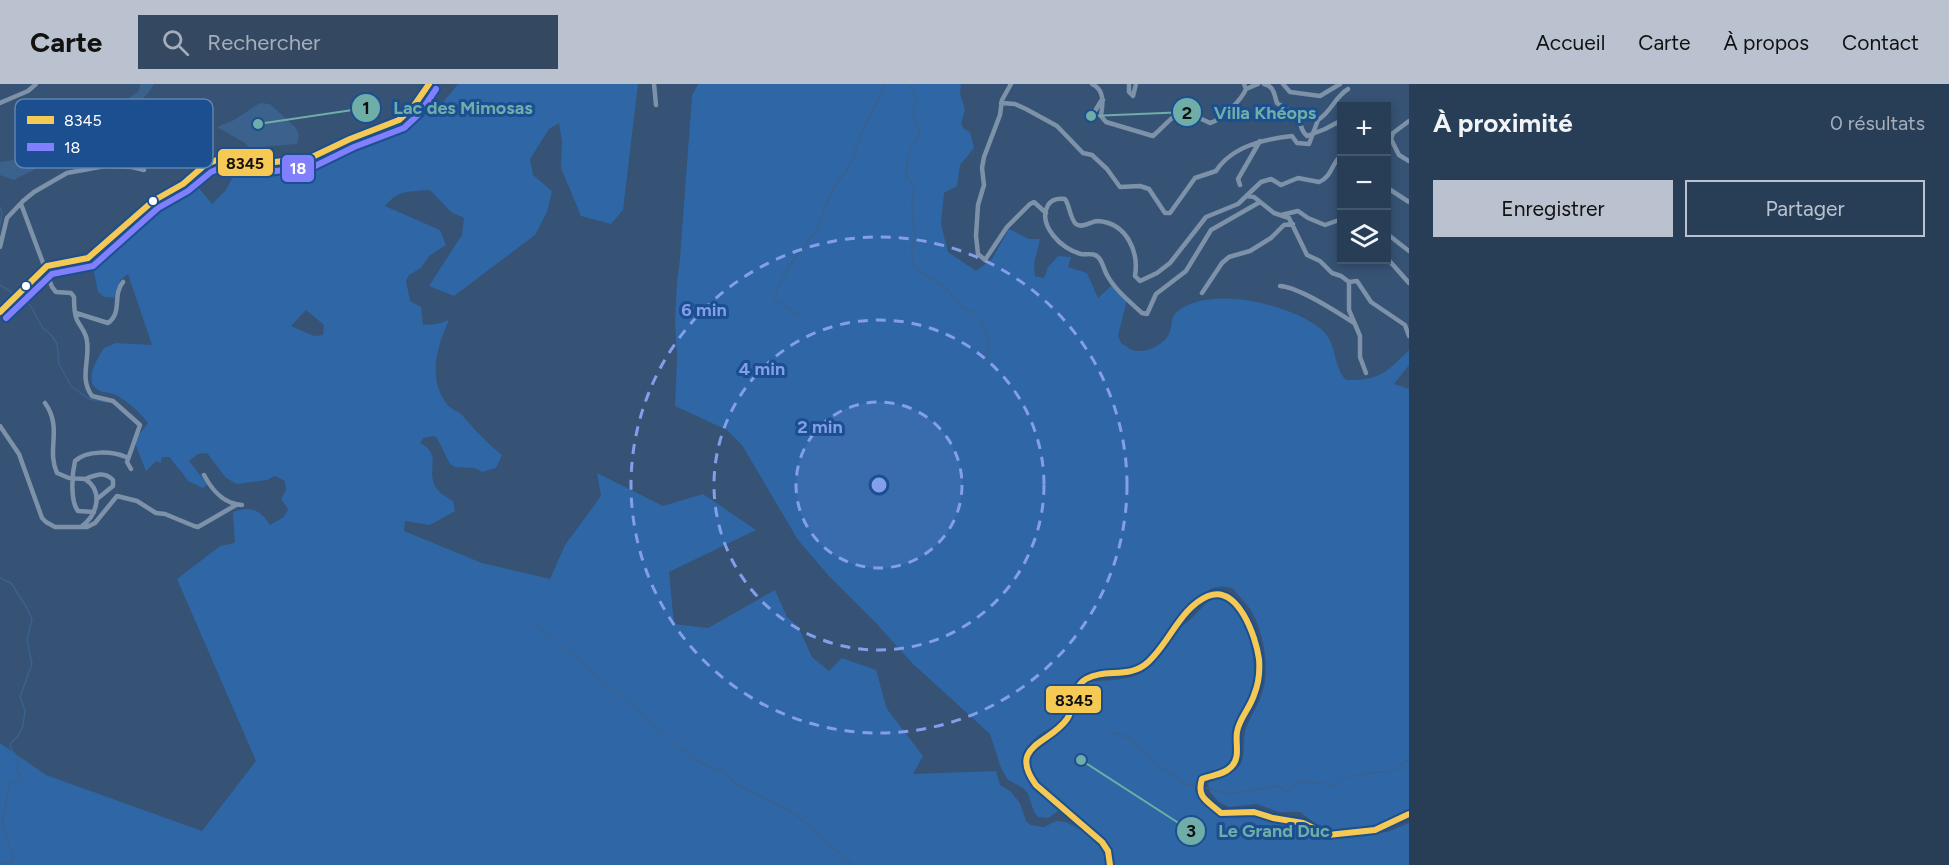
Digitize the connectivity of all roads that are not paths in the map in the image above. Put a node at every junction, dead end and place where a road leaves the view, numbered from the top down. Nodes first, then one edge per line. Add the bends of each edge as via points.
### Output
1 (36, 84) edge
2 (429, 84) edge
3 (654, 84) edge
4 (1011, 84) edge
5 (1092, 84) edge
6 (1129, 84) edge
7 (1136, 84) edge
8 (1258, 84) edge
9 (1264, 84) edge
10 (1283, 84) edge
11 (1340, 84) edge
12 (1245, 86) edge
13 (1348, 89) dead end
14 (1103, 100) junction
15 (0, 103) edge
16 (1001, 103) junction
17 (656, 105) dead end
18 (1095, 111) dead end
19 (1409, 121) edge
20 (1337, 122) edge
21 (1312, 134) junction
22 (1260, 141) junction
23 (1340, 156) edge
24 (213, 161) edge
25 (1409, 161) edge
26 (94, 168) edge
27 (136, 168) edge
28 (201, 168) edge
29 (144, 170) dead end
30 (1240, 185) dead end
31 (1391, 191) edge
32 (1247, 196) junction
33 (1260, 202) junction
34 (1409, 202) edge
35 (21, 204) junction
36 (1046, 213) junction
37 (1281, 215) junction
38 (1337, 220) edge
39 (1293, 224) junction
40 (1391, 237) edge
41 (0, 247) edge
42 (1409, 251) edge
43 (1391, 263) edge
44 (43, 268) junction
45 (123, 282) dead end
46 (1348, 282) junction
47 (1409, 283) edge
48 (1280, 286) dead end
49 (1202, 292) dead end
50 (0, 312) edge
51 (76, 313) junction
52 (1354, 323) junction
53 (1409, 336) edge
54 (1366, 373) dead end
55 (45, 403) dead end
56 (0, 426) edge
57 (126, 457) dead end
58 (131, 469) dead end
59 (204, 475) dead end
60 (73, 478) junction
61 (85, 479) junction
62 (98, 499) junction
63 (94, 512) junction
64 (81, 527) junction
65 (1409, 814) edge
66 (1110, 865) edge

1 - 15 street
2 - 24 main road via 399,120 310,158 257,164
3 - 17 street
4 - 16 street
5 - 14 street
6 - 7 street via 1133,96
8 - 12 street
9 - 21 street via 1273,90 1277,103 1299,119 1302,132
10 - 11 street via 1290,92 1320,96
12 - 14 street via 1243,96 1222,119 1210,123 1181,112 1153,136 1106,122 1101,116
13 - 21 street via 1318,120
14 - 18 street
16 - 22 street via 1015,104 1047,119 1083,153 1092,155 1120,187 1149,189 1165,213 1170,213 1195,178 1212,174 1230,156
16 - 36 street via 982,168 978,254 985,260 1030,204 1034,202
19 - 25 street via 1391,139 1399,155
20 - 21 street
21 - 22 street via 1309,144 1297,143 1292,135
22 - 30 street via 1243,168 1238,179
23 - 32 street via 1329,176 1319,182 1298,178 1281,185 1270,179
26 - 35 street via 67,173
27 - 29 street
28 - 44 main road via 153,201 88,258
31 - 34 street
32 - 33 street
32 - 36 street via 1238,204 1206,217 1170,263 1140,281 1135,276 1137,264 1128,237 1122,231 1100,221 1077,225 1065,199 1050,202
33 - 36 street via 1211,230 1180,277 1156,294 1147,314 1118,290 1096,255 1076,251 1054,237
33 - 37 street
35 - 41 street via 8,218
35 - 44 street
37 - 38 street via 1298,211 1325,225
37 - 39 street
39 - 46 street via 1307,255
39 - 49 street via 1284,225 1250,251 1229,257
40 - 42 street
43 - 47 street
44 - 50 main road
44 - 51 street via 54,290 73,295
45 - 51 street via 116,314 108,323
46 - 52 street
46 - 53 street via 1357,281 1371,302 1405,325
48 - 52 street
51 - 58 street via 86,335 89,355 84,375 92,396 117,404 139,423 128,462
52 - 54 street
55 - 60 street via 55,426 54,467 57,473
56 - 64 street via 20,454 42,518 55,527
57 - 60 street via 110,452 81,457 75,461
59 - 64 street via 222,499 239,505 198,527 117,496 95,523
60 - 61 street
60 - 63 street via 76,508
61 - 62 street
61 - 62 street via 100,473 113,480 113,486
62 - 63 street
63 - 64 street
65 - 66 street via 1375,830 1328,835 1303,823 1254,812 1221,813 1202,796 1199,786 1203,779 1227,771 1235,762 1238,730 1260,676 1258,648 1251,629 1229,597 1215,594 1179,621 1140,669 1084,680 1076,691 1069,717 1029,751 1025,766 1032,781 1096,837 1108,851

